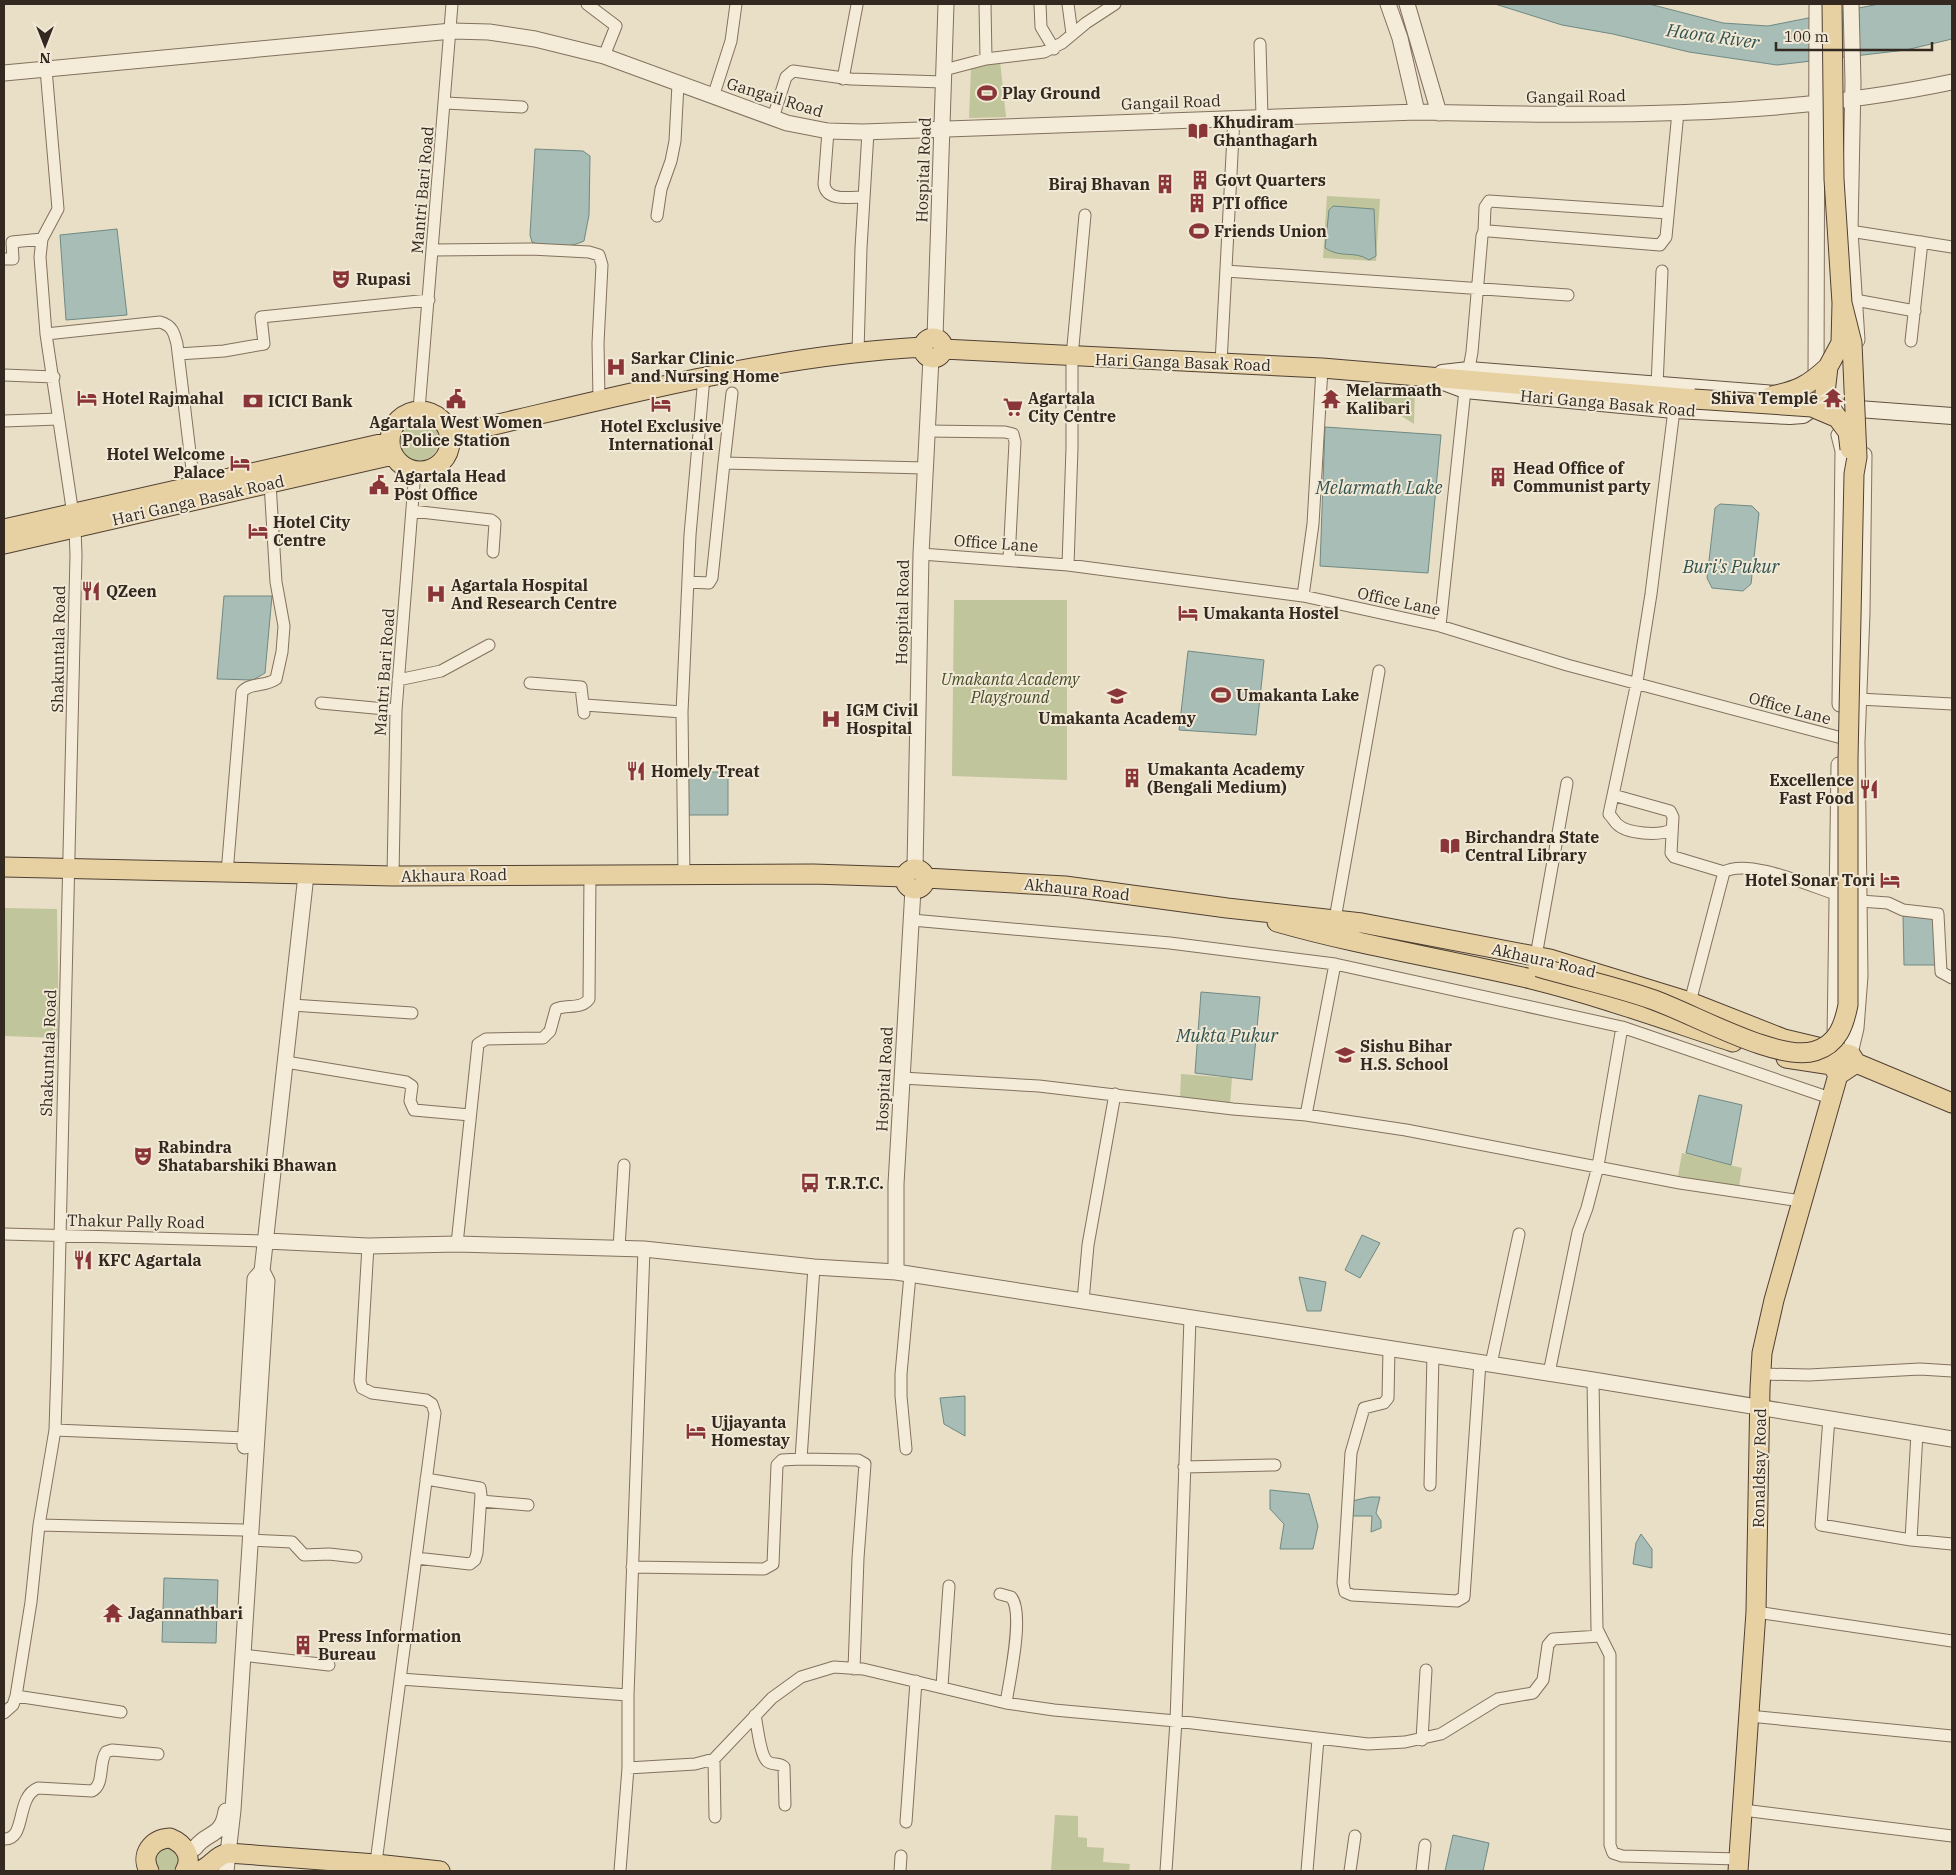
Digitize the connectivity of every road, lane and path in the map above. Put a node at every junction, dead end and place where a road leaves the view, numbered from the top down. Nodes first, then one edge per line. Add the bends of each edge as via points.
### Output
1 (452, 4) edge
2 (587, 4) edge
3 (736, 4) edge
4 (946, 4) edge
5 (985, 4) edge
6 (1040, 4) edge
7 (1068, 4) edge
8 (1115, 4) edge
9 (1388, 4) edge
10 (1407, 4) edge
11 (1817, 4) edge
12 (1832, 4) edge
13 (1851, 4) edge
14 (857, 5) edge
15 (452, 31) junction
16 (1072, 34) junction
17 (1260, 44) dead end
18 (1054, 49) junction
19 (604, 56) junction
20 (986, 59) junction
21 (46, 70) junction
22 (4, 73) edge
23 (944, 76) junction
24 (843, 79) junction
25 (1952, 82) edge
26 (678, 84) junction
27 (713, 97) junction
28 (1852, 99) junction
29 (446, 103) junction
30 (1817, 103) junction
31 (522, 107) dead end
32 (1417, 112) junction
33 (1678, 112) junction
34 (1439, 113) junction
35 (1234, 117) junction
36 (1262, 117) junction
37 (773, 118) junction
38 (941, 128) junction
39 (828, 131) junction
40 (868, 132) junction
41 (864, 197) junction
42 (1668, 213) junction
43 (1085, 215) dead end
44 (658, 216) dead end
45 (1484, 231) junction
46 (1850, 231) junction
47 (42, 240) junction
48 (1922, 242) junction
49 (1952, 247) edge
50 (433, 250) junction
51 (4, 259) edge
52 (1226, 271) junction
53 (1662, 271) dead end
54 (1478, 289) junction
55 (1568, 295) dead end
56 (429, 300) junction
57 (1848, 302) junction
58 (1914, 311) junction
59 (46, 334) junction
60 (1911, 341) dead end
61 (933, 348) junction
62 (858, 352) junction
63 (178, 354) junction
64 (1072, 357) junction
65 (1221, 363) junction
66 (1828, 367) junction
67 (1322, 368) junction
68 (4, 376) edge
69 (54, 377) junction
70 (704, 377) junction
71 (1467, 380) junction
72 (1657, 386) junction
73 (732, 393) dead end
74 (600, 400) junction
75 (1694, 400) junction
76 (1816, 406) junction
77 (1862, 408) junction
78 (419, 410) junction
79 (1674, 410) junction
80 (1952, 416) edge
81 (1838, 418) junction
82 (58, 420) junction
83 (4, 421) edge
84 (927, 430) junction
85 (450, 435) junction
86 (391, 448) junction
87 (724, 463) junction
88 (925, 468) junction
89 (415, 471) junction
90 (1854, 474) junction
91 (270, 483) junction
92 (194, 486) junction
93 (412, 510) junction
94 (73, 521) junction
95 (4, 529) edge
96 (4, 544) edge
97 (493, 552) dead end
98 (921, 554) junction
99 (1009, 559) junction
100 (1068, 565) junction
101 (688, 582) junction
102 (1303, 596) junction
103 (1440, 626) junction
104 (489, 645) dead end
105 (1379, 671) dead end
106 (398, 680) junction
107 (1637, 682) junction
108 (530, 683) dead end
109 (1859, 699) junction
110 (321, 703) dead end
111 (1952, 704) edge
112 (396, 710) junction
113 (682, 712) junction
114 (1840, 737) junction
115 (1857, 742) junction
116 (1567, 782) dead end
117 (1613, 796) junction
118 (1671, 830) junction
119 (4, 867) edge
120 (70, 868) junction
121 (1724, 872) junction
122 (227, 873) junction
123 (590, 874) junction
124 (306, 875) junction
125 (684, 875) junction
126 (393, 876) junction
127 (915, 878) junction
128 (1836, 894) junction
129 (1860, 901) junction
130 (1228, 908) junction
131 (1335, 919) junction
132 (912, 920) junction
133 (1537, 962) junction
134 (1334, 964) junction
135 (1952, 978) edge
136 (1690, 1002) junction
137 (292, 1005) junction
138 (412, 1013) dead end
139 (1622, 1027) junction
140 (286, 1062) junction
141 (1843, 1063) junction
142 (902, 1078) junction
143 (1115, 1094) junction
144 (1830, 1098) junction
145 (1952, 1103) edge
146 (470, 1115) junction
147 (1306, 1115) junction
148 (624, 1165) dead end
149 (1598, 1166) junction
150 (1801, 1201) junction
151 (4, 1234) edge
152 (1519, 1234) dead end
153 (59, 1236) junction
154 (266, 1241) junction
155 (457, 1244) junction
156 (368, 1246) junction
157 (619, 1248) junction
158 (644, 1249) junction
159 (814, 1267) junction
160 (262, 1271) junction
161 (903, 1274) junction
162 (1083, 1301) junction
163 (1190, 1318) junction
164 (1389, 1350) junction
165 (1433, 1355) junction
166 (1486, 1363) junction
167 (1952, 1371) edge
168 (1549, 1373) junction
169 (1761, 1374) junction
170 (1593, 1380) junction
171 (1760, 1408) junction
172 (1829, 1418) junction
173 (55, 1430) junction
174 (1917, 1433) junction
175 (246, 1438) junction
176 (1952, 1439) edge
177 (906, 1449) dead end
178 (801, 1459) junction
179 (1275, 1465) dead end
180 (1184, 1467) junction
181 (426, 1479) junction
182 (1430, 1485) dead end
183 (481, 1501) junction
184 (528, 1506) dead end
185 (39, 1525) junction
186 (246, 1535) junction
187 (1911, 1540) junction
188 (1952, 1544) edge
189 (356, 1557) dead end
190 (416, 1558) junction
191 (632, 1567) junction
192 (949, 1586) dead end
193 (1000, 1594) dead end
194 (1756, 1612) junction
195 (1600, 1636) junction
196 (1952, 1641) edge
197 (242, 1656) junction
198 (329, 1665) dead end
199 (854, 1669) junction
200 (1426, 1670) dead end
201 (400, 1679) junction
202 (916, 1681) junction
203 (942, 1686) junction
204 (628, 1695) junction
205 (16, 1696) junction
206 (1006, 1703) junction
207 (4, 1712) edge
208 (121, 1712) dead end
209 (755, 1715) junction
210 (1749, 1716) junction
211 (1176, 1721) junction
212 (1952, 1736) edge
213 (1318, 1739) junction
214 (1422, 1740) junction
215 (158, 1754) dead end
216 (714, 1758) junction
217 (628, 1768) junction
218 (785, 1805) dead end
219 (1743, 1810) junction
220 (715, 1817) dead end
221 (906, 1822) dead end
222 (1355, 1836) dead end
223 (1952, 1836) edge
224 (4, 1840) edge
225 (1425, 1845) dead end
226 (190, 1849) junction
227 (901, 1856) dead end
228 (224, 1860) edge
229 (1739, 1865) edge
230 (145, 1868) edge
231 (375, 1868) edge
232 (184, 1871) edge
233 (199, 1871) edge
234 (440, 1871) edge
235 (620, 1871) edge
236 (900, 1871) edge
237 (1166, 1871) edge
238 (1306, 1871) edge
239 (1350, 1871) edge
240 (1422, 1871) edge

1 - 15 street, Mantri Bari Road
2 - 19 street via 616,26
3 - 27 street via 731,41
4 - 23 street, Hospital Road
5 - 20 street
6 - 18 street via 1041,27
7 - 16 street
8 - 16 street
9 - 32 street via 1400,38
10 - 34 street
11 - 30 street
12 - 57 main road, bridge via 1834,196
13 - 28 street
14 - 24 street
15 - 19 street, Gangail Road via 489,32 535,39
15 - 21 street, Gangail Road
15 - 29 street, Mantri Bari Road
16 - 18 street
17 - 36 street
18 - 20 street
19 - 26 street, Gangail Road
20 - 23 street
21 - 22 street, Gangail Road
21 - 47 street, Shakuntala Road via 58,209
23 - 24 street
23 - 38 street, Hospital Road
24 - 37 street via 798,70 790,72
25 - 28 street, Gangail Road
26 - 27 street, Gangail Road
26 - 44 street via 675,141 660,190
27 - 37 street, Gangail Road
28 - 30 street, Gangail Road
28 - 46 street
29 - 31 street
29 - 50 street, Mantri Bari Road
30 - 33 street, Gangail Road
30 - 76 street
32 - 34 street, Gangail Road
32 - 36 street, Gangail Road
33 - 34 street, Gangail Road
33 - 42 street
35 - 36 street, Gangail Road
35 - 38 street, Gangail Road
35 - 52 street
37 - 39 street, Gangail Road
38 - 40 street, Gangail Road
38 - 61 street, Hospital Road
39 - 40 street, Gangail Road
39 - 41 street via 826,191 832,196
40 - 41 street
41 - 62 street
42 - 45 street via 1489,201 1485,206
42 - 45 street via 1666,237 1656,246
43 - 64 street
45 - 54 street
46 - 48 street
46 - 57 street
47 - 51 street via 12,242 13,259
47 - 59 street, Shakuntala Road via 40,257
48 - 49 street
48 - 58 street
50 - 56 street, Mantri Bari Road
50 - 74 street via 531,249 599,255 602,265 598,343
52 - 54 street
52 - 65 street
53 - 72 street
54 - 55 street
54 - 71 street
56 - 63 street via 260,317 264,344
56 - 78 street, Mantri Bari Road
57 - 58 street
57 - 66 main road, bridge via 1841,343
57 - 77 street
57 - 90 main road, bridge via 1856,448
58 - 60 street
59 - 63 street via 160,322 173,329
59 - 69 street, Shakuntala Road
61 - 62 main road, Hari Ganga Basak Road
61 - 64 main road, Hari Ganga Basak Road
61 - 84 street, Hospital Road
62 - 70 main road, Hari Ganga Basak Road
63 - 92 street
64 - 65 main road, Hari Ganga Basak Road
64 - 100 street
65 - 67 main road, Hari Ganga Basak Road
66 - 75 main road, bridge via 1794,392
66 - 81 main road, bridge via 1825,393 1831,410
67 - 71 main road, Hari Ganga Basak Road
67 - 102 street via 1313,524
68 - 69 street
69 - 82 street, Shakuntala Road
70 - 74 main road, Hari Ganga Basak Road
70 - 101 street
71 - 72 main road, Hari Ganga Basak Road
71 - 75 main road, Hari Ganga Basak Road
71 - 79 main road, Hari Ganga Basak Road
71 - 103 street
72 - 76 main road, Hari Ganga Basak Road via 1803,396
73 - 87 street
74 - 85 main road, Hari Ganga Basak Road
75 - 81 main road, bridge via 1812,407
76 - 77 main road
76 - 79 main road, Hari Ganga Basak Road via 1803,415 1790,416
76 - 114 street via 1838,431 1843,450
77 - 80 main road
77 - 109 street
78 - 85 main road via 428,411 442,420
78 - 86 main road via 411,411 393,426
79 - 107 street
81 - 90 main road, bridge via 1848,432
82 - 83 street
82 - 94 street, Shakuntala Road
84 - 88 street, Hospital Road
84 - 99 street via 1013,434
85 - 89 main road via 450,445 442,462 434,468
86 - 89 main road via 399,463
86 - 91 main road, Hari Ganga Basak Road
86 - 92 main road, Hari Ganga Basak Road
87 - 88 street
87 - 101 street via 712,578 703,584
88 - 98 street, Hospital Road
89 - 93 street, Mantri Bari Road
90 - 133 main road, bridge via 1848,760 1848,1005 1844,1026 1832,1042 1815,1051 1790,1053 1652,999
91 - 94 main road, Hari Ganga Basak Road
91 - 122 street via 276,582 284,626 282,652 276,679 267,685 246,688 242,696
92 - 94 main road, Hari Ganga Basak Road
93 - 97 street via 491,520 496,528
93 - 106 street, Mantri Bari Road
94 - 95 main road, Hari Ganga Basak Road
94 - 96 main road, Hari Ganga Basak Road
94 - 120 street, Shakuntala Road via 76,555
98 - 99 street, Office Lane
98 - 127 street, Hospital Road
99 - 100 street, Office Lane
100 - 102 street, Office Lane
101 - 113 street
102 - 103 street, Office Lane
103 - 107 street, Office Lane via 1567,665
104 - 106 street via 442,671
105 - 131 street
106 - 112 street, Mantri Bari Road
107 - 114 street, Office Lane
107 - 117 street
108 - 113 street via 581,687 584,709
109 - 111 street
109 - 115 street
110 - 112 street
112 - 126 street, Mantri Bari Road
113 - 125 street
114 - 115 street, Office Lane
114 - 128 street
115 - 129 street
116 - 133 street
117 - 118 street via 1670,811
117 - 118 street via 1609,814 1618,826 1648,834 1663,834
118 - 121 street via 1670,845 1674,857
119 - 120 main road, Akhaura Road
120 - 122 main road, Akhaura Road
120 - 153 street, Shakuntala Road
121 - 128 street via 1730,868 1750,868
121 - 136 street
122 - 124 main road, Akhaura Road
123 - 125 main road, Akhaura Road
123 - 126 main road, Akhaura Road
123 - 146 street via 589,999 586,1004 556,1009 550,1031 543,1038 486,1040 478,1044
124 - 126 main road, Akhaura Road
124 - 137 street
125 - 127 main road, Akhaura Road via 813,874
127 - 130 main road, Akhaura Road via 1065,886
127 - 132 street, Hospital Road
128 - 141 street
129 - 135 street via 1888,903 1903,910 1938,914 1940,968 1943,974
129 - 141 street via 1859,1006
130 - 131 main road, Akhaura Road
130 - 133 main road
130 - 141 main road, Akhaura Road via 1332,937 1532,979 1638,1008 1776,1056
131 - 133 main road, Akhaura Road
132 - 134 street via 1161,942
132 - 142 street, Hospital Road
133 - 136 main road, Akhaura Road via 1599,972
134 - 139 street
134 - 147 street
136 - 141 main road, Akhaura Road
137 - 138 street
137 - 140 street
139 - 144 street
139 - 149 street
140 - 146 street via 406,1082 412,1086 410,1101 414,1110
140 - 154 street
141 - 144 main road, Ronaldsay Road
141 - 145 main road, Akhaura Road
142 - 143 street
142 - 161 street, Hospital Road via 896,1184
143 - 147 street via 1233,1110
143 - 162 street via 1088,1245
144 - 150 main road, Ronaldsay Road
146 - 155 street
147 - 149 street
148 - 157 street
149 - 150 street via 1708,1188
149 - 168 street via 1578,1232
150 - 169 main road, Ronaldsay Road via 1774,1300 1762,1353
151 - 153 street, Thakur Pally Road
152 - 166 street
153 - 154 street, Thakur Pally Road
153 - 173 street, Shakuntala Road
154 - 156 street
154 - 160 street
155 - 156 street
155 - 157 street
156 - 181 street via 360,1381 362,1388 372,1393 426,1400 432,1404 434,1412
157 - 158 street
158 - 159 street
158 - 191 street
159 - 161 street
159 - 178 street
160 - 175 street via 255,1279
160 - 186 street via 266,1281
161 - 162 street
161 - 177 street via 901,1396
162 - 163 street
163 - 164 street
163 - 180 street
164 - 165 street
164 - 166 street via 1388,1398 1384,1403 1364,1408 1351,1453 1343,1583 1345,1592 1352,1595 1457,1601 1464,1597
165 - 166 street
165 - 182 street
166 - 168 street
167 - 169 street via 1920,1369 1809,1375
168 - 170 street
169 - 171 main road, Ronaldsay Road
170 - 171 street
170 - 195 street via 1597,1629
171 - 172 street
171 - 194 main road, Ronaldsay Road
172 - 174 street
172 - 187 street via 1821,1525
173 - 175 street
173 - 185 street, Shakuntala Road
174 - 176 street
174 - 187 street
175 - 186 street
178 - 191 street via 782,1460 777,1465 774,1559 769,1568
178 - 199 street via 858,1460 865,1464
179 - 180 street
180 - 211 street
181 - 183 street via 477,1486 481,1490
181 - 190 street
183 - 184 street
183 - 190 street via 477,1553 473,1563
185 - 186 street
185 - 205 street, Shakuntala Road
186 - 189 street via 292,1542 304,1555 321,1553
186 - 197 street
186 - 226 street via 225,1815 218,1832
187 - 188 street
190 - 201 street
191 - 204 street
192 - 203 street
193 - 206 street via 1014,1600 1017,1611
194 - 196 street
194 - 210 main road, Ronaldsay Road
195 - 214 street via 1553,1639 1548,1645 1543,1680 1533,1693 1498,1699 1455,1727
195 - 229 street via 1610,1655 1611,1850 1622,1856
197 - 198 street
197 - 228 street via 233,1810
199 - 202 street
199 - 209 street via 834,1667 801,1677
200 - 214 street
201 - 204 street
201 - 231 street
202 - 203 street
202 - 221 street
203 - 206 street
204 - 217 street
205 - 207 street via 13,1705
205 - 208 street
206 - 211 street
209 - 216 street
209 - 218 street via 764,1758 770,1764 784,1767
210 - 212 street
210 - 219 main road, Ronaldsay Road
211 - 213 street
211 - 237 street
213 - 214 street via 1368,1744
213 - 238 street
215 - 224 street via 106,1752 99,1785 92,1792 32,1790 26,1798 16,1833
216 - 217 street via 695,1764
216 - 220 street
217 - 235 street
219 - 223 street
219 - 229 main road, Ronaldsay Road
222 - 239 street
225 - 240 street
226 - 228 main road
226 - 230 main road via 178,1841 162,1838 149,1847
226 - 232 main road
227 - 236 street
228 - 231 main road
228 - 233 main road
231 - 234 main road

